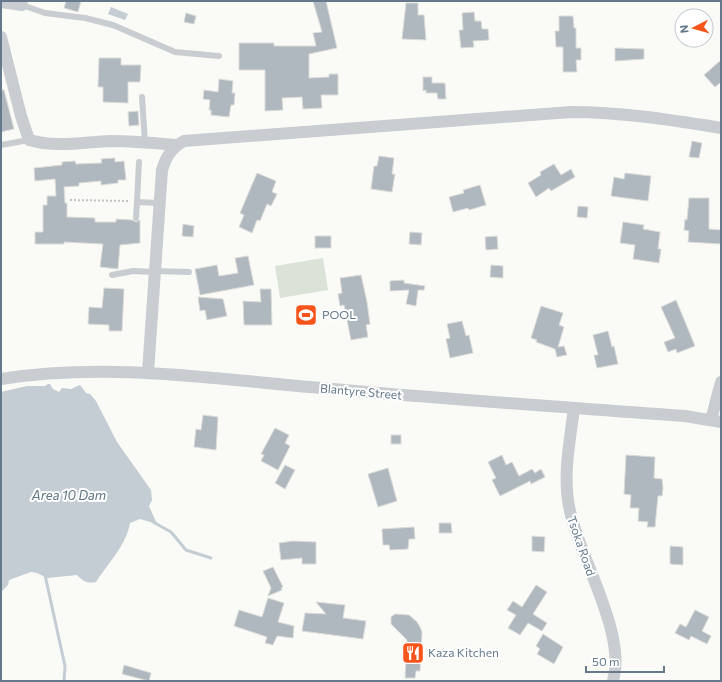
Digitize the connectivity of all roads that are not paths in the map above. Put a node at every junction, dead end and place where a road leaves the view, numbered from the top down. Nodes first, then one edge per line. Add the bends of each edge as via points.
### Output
1 (1, 2) edge
2 (22, 5) joint
3 (1, 37) edge
4 (219, 56) dead end
5 (142, 97) dead end
6 (721, 128) edge
7 (29, 140) junction
8 (145, 142) junction
9 (1, 145) edge
10 (176, 145) junction
11 (139, 162) dead end
12 (137, 202) junction
13 (158, 204) junction
14 (136, 218) dead end
15 (154, 271) junction
16 (189, 272) dead end
17 (112, 275) dead end
18 (148, 372) junction
19 (1, 379) edge
20 (721, 382) edge
21 (574, 408) junction
22 (716, 421) edge
23 (613, 681) edge

1 - 2 street
2 - 4 lane via 46,13 113,25 175,52
3 - 7 street
5 - 8 lane
6 - 10 street via 602,112 571,112 193,140
7 - 8 street via 64,145 111,141
7 - 9 lane
8 - 10 street
10 - 13 street via 169,152 162,170
11 - 12 lane
12 - 13 lane
12 - 14 lane
13 - 15 street
15 - 16 lane
15 - 17 lane via 132,271
15 - 18 street
18 - 19 street, Blantyre Street via 55,372
18 - 21 street, Blantyre Street via 420,397
20 - 22 street
21 - 22 street, Blantyre Street
21 - 23 street, Tsoka Road via 567,470 569,509 576,536 610,626 616,662

